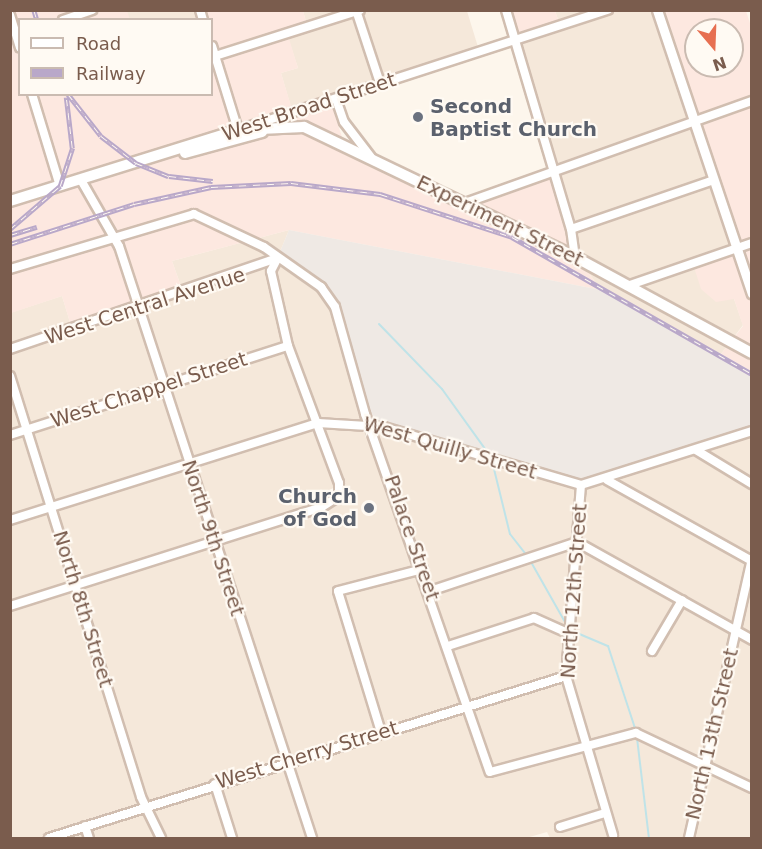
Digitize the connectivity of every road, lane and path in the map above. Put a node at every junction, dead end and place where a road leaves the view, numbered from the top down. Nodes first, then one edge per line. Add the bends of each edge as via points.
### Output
1 (92, 10) edge
2 (506, 10) edge
3 (608, 10) edge
4 (657, 10) edge
5 (357, 11) edge
6 (10, 15) edge
7 (69, 18) edge
8 (15, 34) edge
9 (514, 40) junction
10 (213, 56) edge
11 (380, 83) junction
12 (33, 96) edge
13 (336, 99) junction
14 (752, 101) edge
15 (694, 120) junction
16 (344, 122) junction
17 (283, 126) junction
18 (238, 130) junction
19 (342, 142) junction
20 (370, 157) junction
21 (143, 160) junction
22 (554, 169) junction
23 (81, 180) junction
24 (714, 180) junction
25 (60, 186) junction
26 (10, 201) edge
27 (465, 203) junction
28 (572, 229) junction
29 (114, 237) junction
30 (752, 243) edge
31 (736, 248) junction
32 (575, 257) junction
33 (277, 259) junction
34 (10, 269) edge
35 (627, 286) junction
36 (752, 294) edge
37 (139, 308) junction
38 (288, 346) junction
39 (10, 349) edge
40 (752, 353) edge
41 (10, 376) edge
42 (163, 385) junction
43 (318, 423) junction
44 (371, 425) junction
45 (28, 429) junction
46 (751, 431) edge
47 (10, 435) edge
48 (696, 450) junction
49 (189, 463) junction
50 (607, 480) junction
51 (752, 484) edge
52 (581, 485) junction
53 (52, 507) junction
54 (10, 520) edge
55 (214, 542) junction
56 (577, 543) junction
57 (751, 560) edge
58 (423, 569) junction
59 (75, 585) junction
60 (430, 591) junction
61 (682, 600) junction
62 (10, 606) edge
63 (735, 631) junction
64 (570, 634) junction
65 (752, 640) edge
66 (447, 646) junction
67 (652, 651) dead end
68 (566, 676) junction
69 (467, 706) junction
70 (381, 732) junction
71 (585, 744) junction
72 (286, 761) junction
73 (705, 762) junction
74 (215, 784) junction
75 (752, 788) edge
76 (148, 806) junction
77 (605, 813) junction
78 (86, 826) junction
79 (560, 827) dead end
80 (613, 835) dead end
81 (49, 838) edge
82 (89, 838) edge
83 (161, 838) edge
84 (232, 838) edge
85 (312, 838) edge
86 (689, 838) edge

1 - 7 street
2 - 9 street
3 - 9 street, West Broad Street
4 - 15 street
5 - 10 street
5 - 11 street
6 - 8 street
9 - 11 street, West Broad Street
9 - 22 street
10 - 18 street
11 - 13 street, West Broad Street
12 - 25 street
13 - 16 street
13 - 18 street, West Broad Street
14 - 15 street
15 - 22 street
15 - 24 street
16 - 19 street
16 - 20 street
17 - 18 main road, Experiment Street
17 - 19 main road, Experiment Street
17 - 21 main road via 204,150
18 - 21 main road, West Broad Street
19 - 20 main road, Experiment Street
20 - 27 main road, Experiment Street
21 - 23 main road, West Broad Street
22 - 27 street
22 - 28 street
23 - 25 main road, West Broad Street
23 - 29 street, North 9th Street
24 - 28 street
24 - 31 street
25 - 26 main road, West Broad Street
27 - 32 main road, Experiment Street
28 - 32 street
29 - 33 street, Palace Street via 194,214 250,237
29 - 34 street, Palace Street
29 - 37 street, North 9th Street
30 - 31 street
31 - 35 street
31 - 36 street
32 - 35 main road, Experiment Street
33 - 37 street, West Central Avenue
33 - 38 street via 271,271
33 - 44 street, Palace Street via 328,295
35 - 40 main road, Experiment Street
37 - 39 street, West Central Avenue
37 - 42 street, North 9th Street
38 - 42 street, West Chappel Street
38 - 43 street
41 - 45 street, North 8th Street
42 - 45 street, West Chappel Street
42 - 49 street, North 9th Street
43 - 44 street, West Quilly Street
43 - 49 street, West Quilly Street
43 - 55 street via 339,496 321,507
44 - 52 street, West Quilly Street
44 - 58 street, Palace Street
45 - 47 street, West Chappel Street
45 - 53 street, North 8th Street
46 - 48 street, West Quilly Street
48 - 50 street, West Quilly Street
48 - 51 street
49 - 53 street, West Quilly Street
49 - 55 street, North 9th Street
50 - 52 street, West Quilly Street
50 - 57 street
52 - 56 street, North 12th Street
53 - 54 street, West Quilly Street
53 - 59 street, North 8th Street
55 - 59 street
55 - 72 street, North 9th Street
56 - 60 street
56 - 61 street
56 - 64 street, North 12th Street
57 - 63 street, North 13th Street
58 - 60 street, Palace Street
58 - 70 street via 338,591
59 - 62 street
59 - 76 street, North 8th Street
60 - 66 street, Palace Street
61 - 63 street
61 - 67 street
63 - 65 street
63 - 73 street, North 13th Street
64 - 66 street via 534,618
64 - 68 street, North 12th Street
66 - 69 street, Palace Street
68 - 69 street, West Cherry Street
68 - 71 street, North 12th Street
69 - 70 street, West Cherry Street
69 - 71 street, Palace Street via 490,772
70 - 72 street, West Cherry Street
71 - 73 street via 636,733
71 - 77 street, North 12th Street
72 - 74 street, West Cherry Street
72 - 85 street, North 9th Street
73 - 75 street
73 - 86 street, North 13th Street
74 - 76 street, West Cherry Street
74 - 84 street
76 - 78 street, West Cherry Street
76 - 83 street, North 8th Street
77 - 79 street
77 - 80 street, North 12th Street
78 - 81 street, West Cherry Street
78 - 82 street

